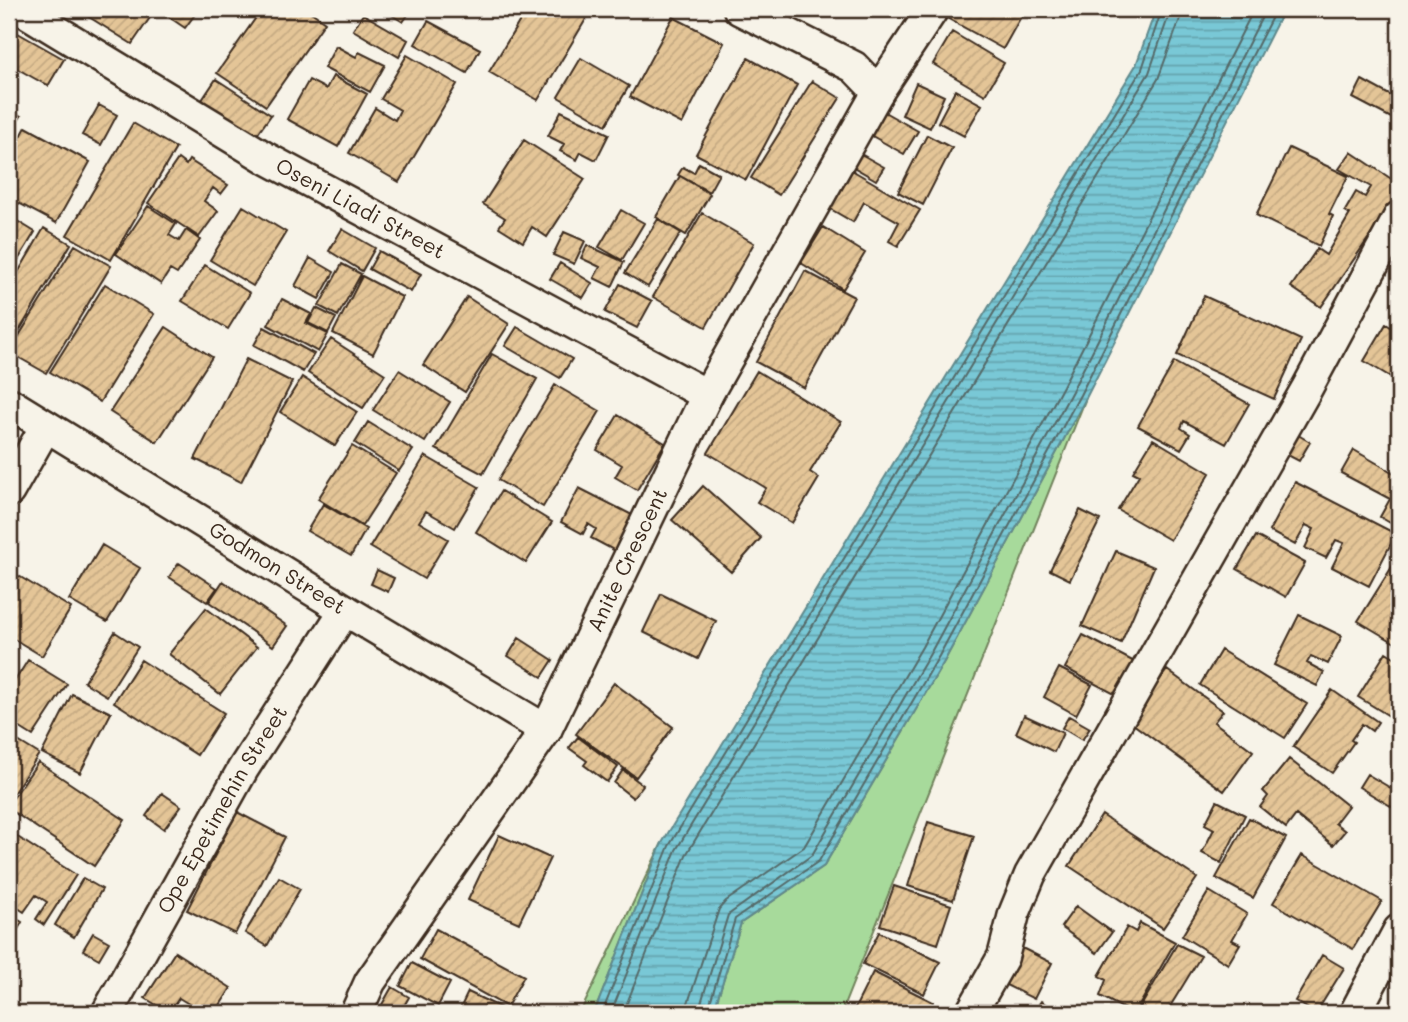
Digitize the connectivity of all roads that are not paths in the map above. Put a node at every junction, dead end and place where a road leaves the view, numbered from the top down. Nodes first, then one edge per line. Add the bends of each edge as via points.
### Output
1 (21, 9) edge
2 (739, 9) edge
3 (933, 9) edge
4 (878, 92) junction
5 (1399, 217) edge
6 (707, 396) junction
7 (9, 403) edge
8 (46, 426) junction
9 (9, 491) edge
10 (345, 610) junction
11 (546, 730) junction
12 (1399, 930) edge
13 (107, 1013) edge
14 (356, 1013) edge
15 (971, 1013) edge
16 (1355, 1013) edge

1 - 6 street, Oseni Liadi Street via 267,158
2 - 4 street via 854,68
3 - 4 street, Anite Crescent
4 - 6 street, Anite Crescent
5 - 15 street via 1306,390 1030,875 1003,957
6 - 11 street, Anite Crescent
7 - 8 street, Godmon Street
8 - 9 street
8 - 10 street, Godmon Street
10 - 11 street, Godmon Street
10 - 13 street, Ope Epetimehin Street via 243,769
11 - 14 street, Anite Crescent via 370,982
12 - 16 street

